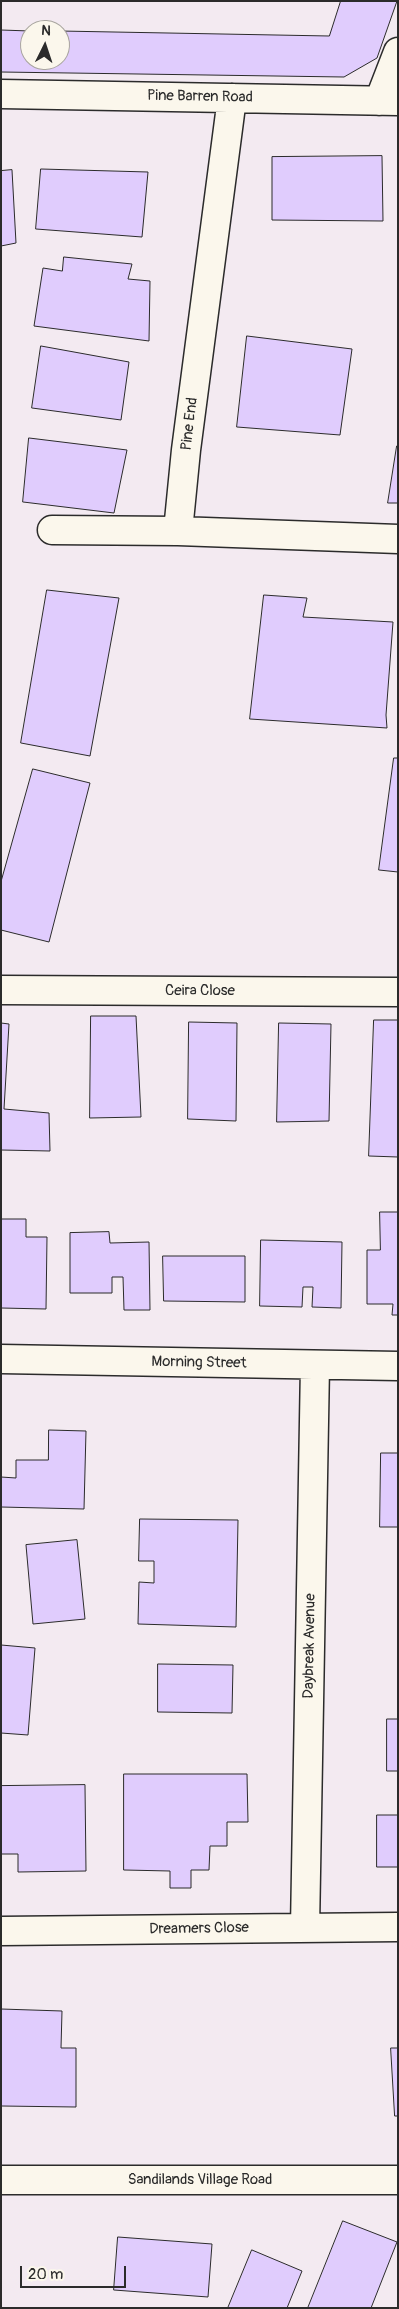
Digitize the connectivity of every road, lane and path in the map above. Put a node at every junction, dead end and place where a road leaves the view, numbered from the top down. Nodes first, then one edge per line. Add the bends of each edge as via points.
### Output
1 (398, 52) edge
2 (1, 94) edge
3 (232, 98) junction
4 (388, 101) edge
5 (52, 530) dead end
6 (178, 532) junction
7 (398, 539) edge
8 (1, 990) edge
9 (398, 992) edge
10 (1, 1359) edge
11 (316, 1365) junction
12 (398, 1366) edge
13 (398, 1927) edge
14 (305, 1928) junction
15 (1, 1931) edge
16 (1, 2180) edge
17 (398, 2180) edge

1 - 4 street
2 - 3 street, Pine Barren Road
3 - 4 street, Pine Barren Road
3 - 6 street, Pine End
5 - 6 street
6 - 7 street
8 - 9 street, Ceira Close
10 - 11 street, Morning Street
11 - 12 street, Morning Street
11 - 14 street, Daybreak Avenue
13 - 14 street, Dreamers Close
14 - 15 street, Dreamers Close
16 - 17 street, Sandilands Village Road

